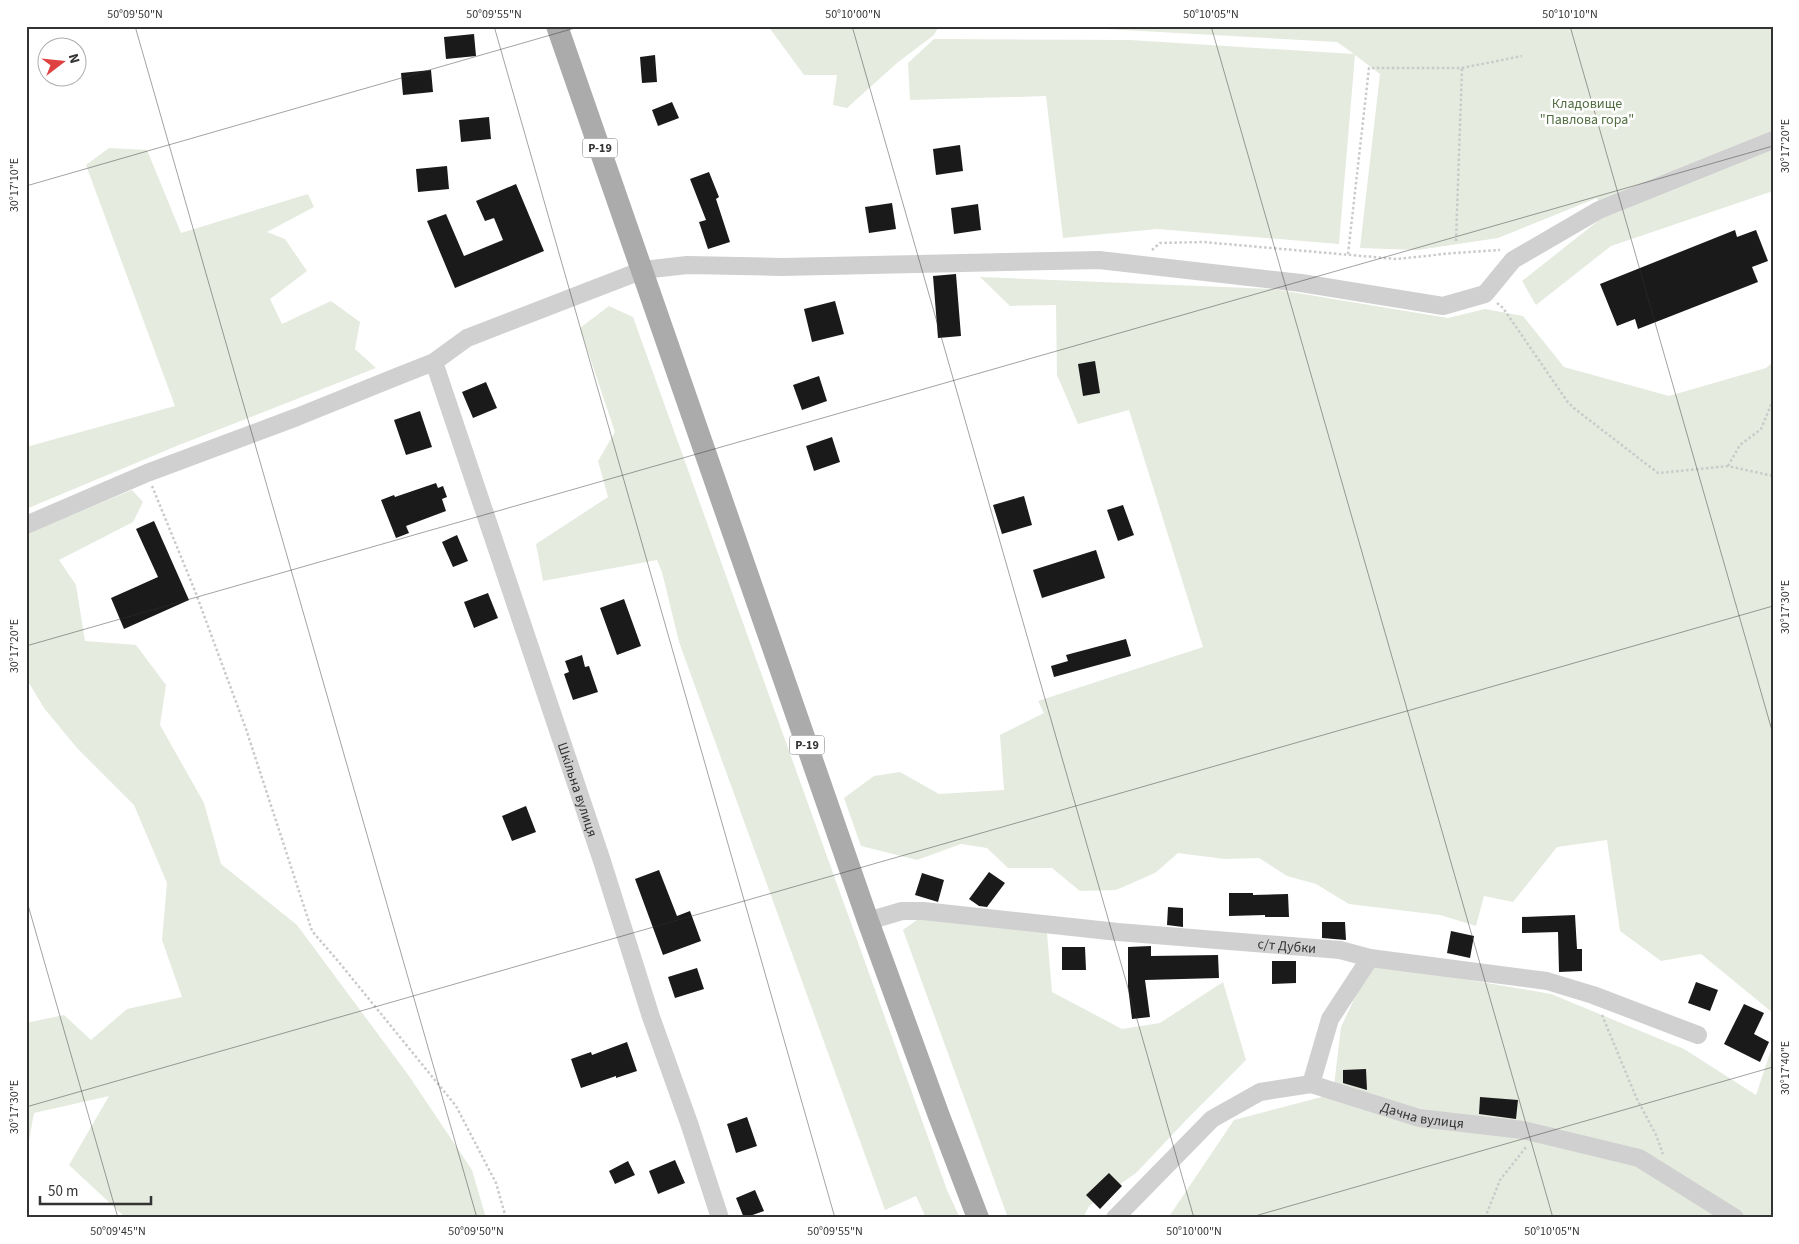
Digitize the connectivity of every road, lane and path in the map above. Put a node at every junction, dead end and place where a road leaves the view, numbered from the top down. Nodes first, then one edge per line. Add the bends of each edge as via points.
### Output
1 (557, 26) edge
2 (1522, 56) dead end
3 (1462, 68) junction
4 (1773, 140) edge
5 (1456, 241) dead end
6 (1348, 254) junction
7 (1513, 260) junction
8 (1135, 265) junction
9 (643, 270) junction
10 (1485, 294) junction
11 (434, 362) junction
12 (1773, 400) edge
13 (1728, 466) junction
14 (147, 473) junction
15 (1773, 476) edge
16 (26, 525) edge
17 (868, 921) junction
18 (1370, 958) junction
19 (1593, 995) junction
20 (1698, 1035) dead end
21 (1311, 1084) junction
22 (1537, 1133) junction
23 (1671, 1177) junction
24 (506, 1218) edge
25 (720, 1218) edge
26 (978, 1218) edge
27 (1115, 1218) edge
28 (1485, 1218) edge
29 (1735, 1218) edge

1 - 9 main road, Р-19
2 - 3 path
3 - 5 path
3 - 6 path via 1369,68
4 - 7 street via 1599,210
6 - 7 path via 1396,259 1499,250
6 - 8 path via 1203,242 1160,243
7 - 10 street
8 - 9 street via 1099,260 782,267 687,265
8 - 10 street via 1301,283 1443,306
9 - 11 street via 467,338
9 - 17 main road, Р-19
10 - 13 path via 1503,308 1567,401 1658,473
11 - 14 street
11 - 25 street, Шкільна вулиця
12 - 13 path via 1762,429 1740,446
13 - 15 path
14 - 16 street
14 - 24 path via 246,729 312,932 456,1106 496,1183
17 - 18 street, с/т Дубки via 902,911 923,911 1340,950
17 - 26 main road, Р-19
18 - 19 street, с/т Дубки via 1547,981
18 - 21 street via 1330,1019
19 - 20 street, с/т Дубки
19 - 23 path via 1636,1097 1656,1135
21 - 22 street, Дачна вулиця via 1419,1118
21 - 27 street via 1260,1092 1212,1119
22 - 23 street, Дачна вулиця via 1639,1158
22 - 28 path via 1500,1180
23 - 29 street, Дачна вулиця

